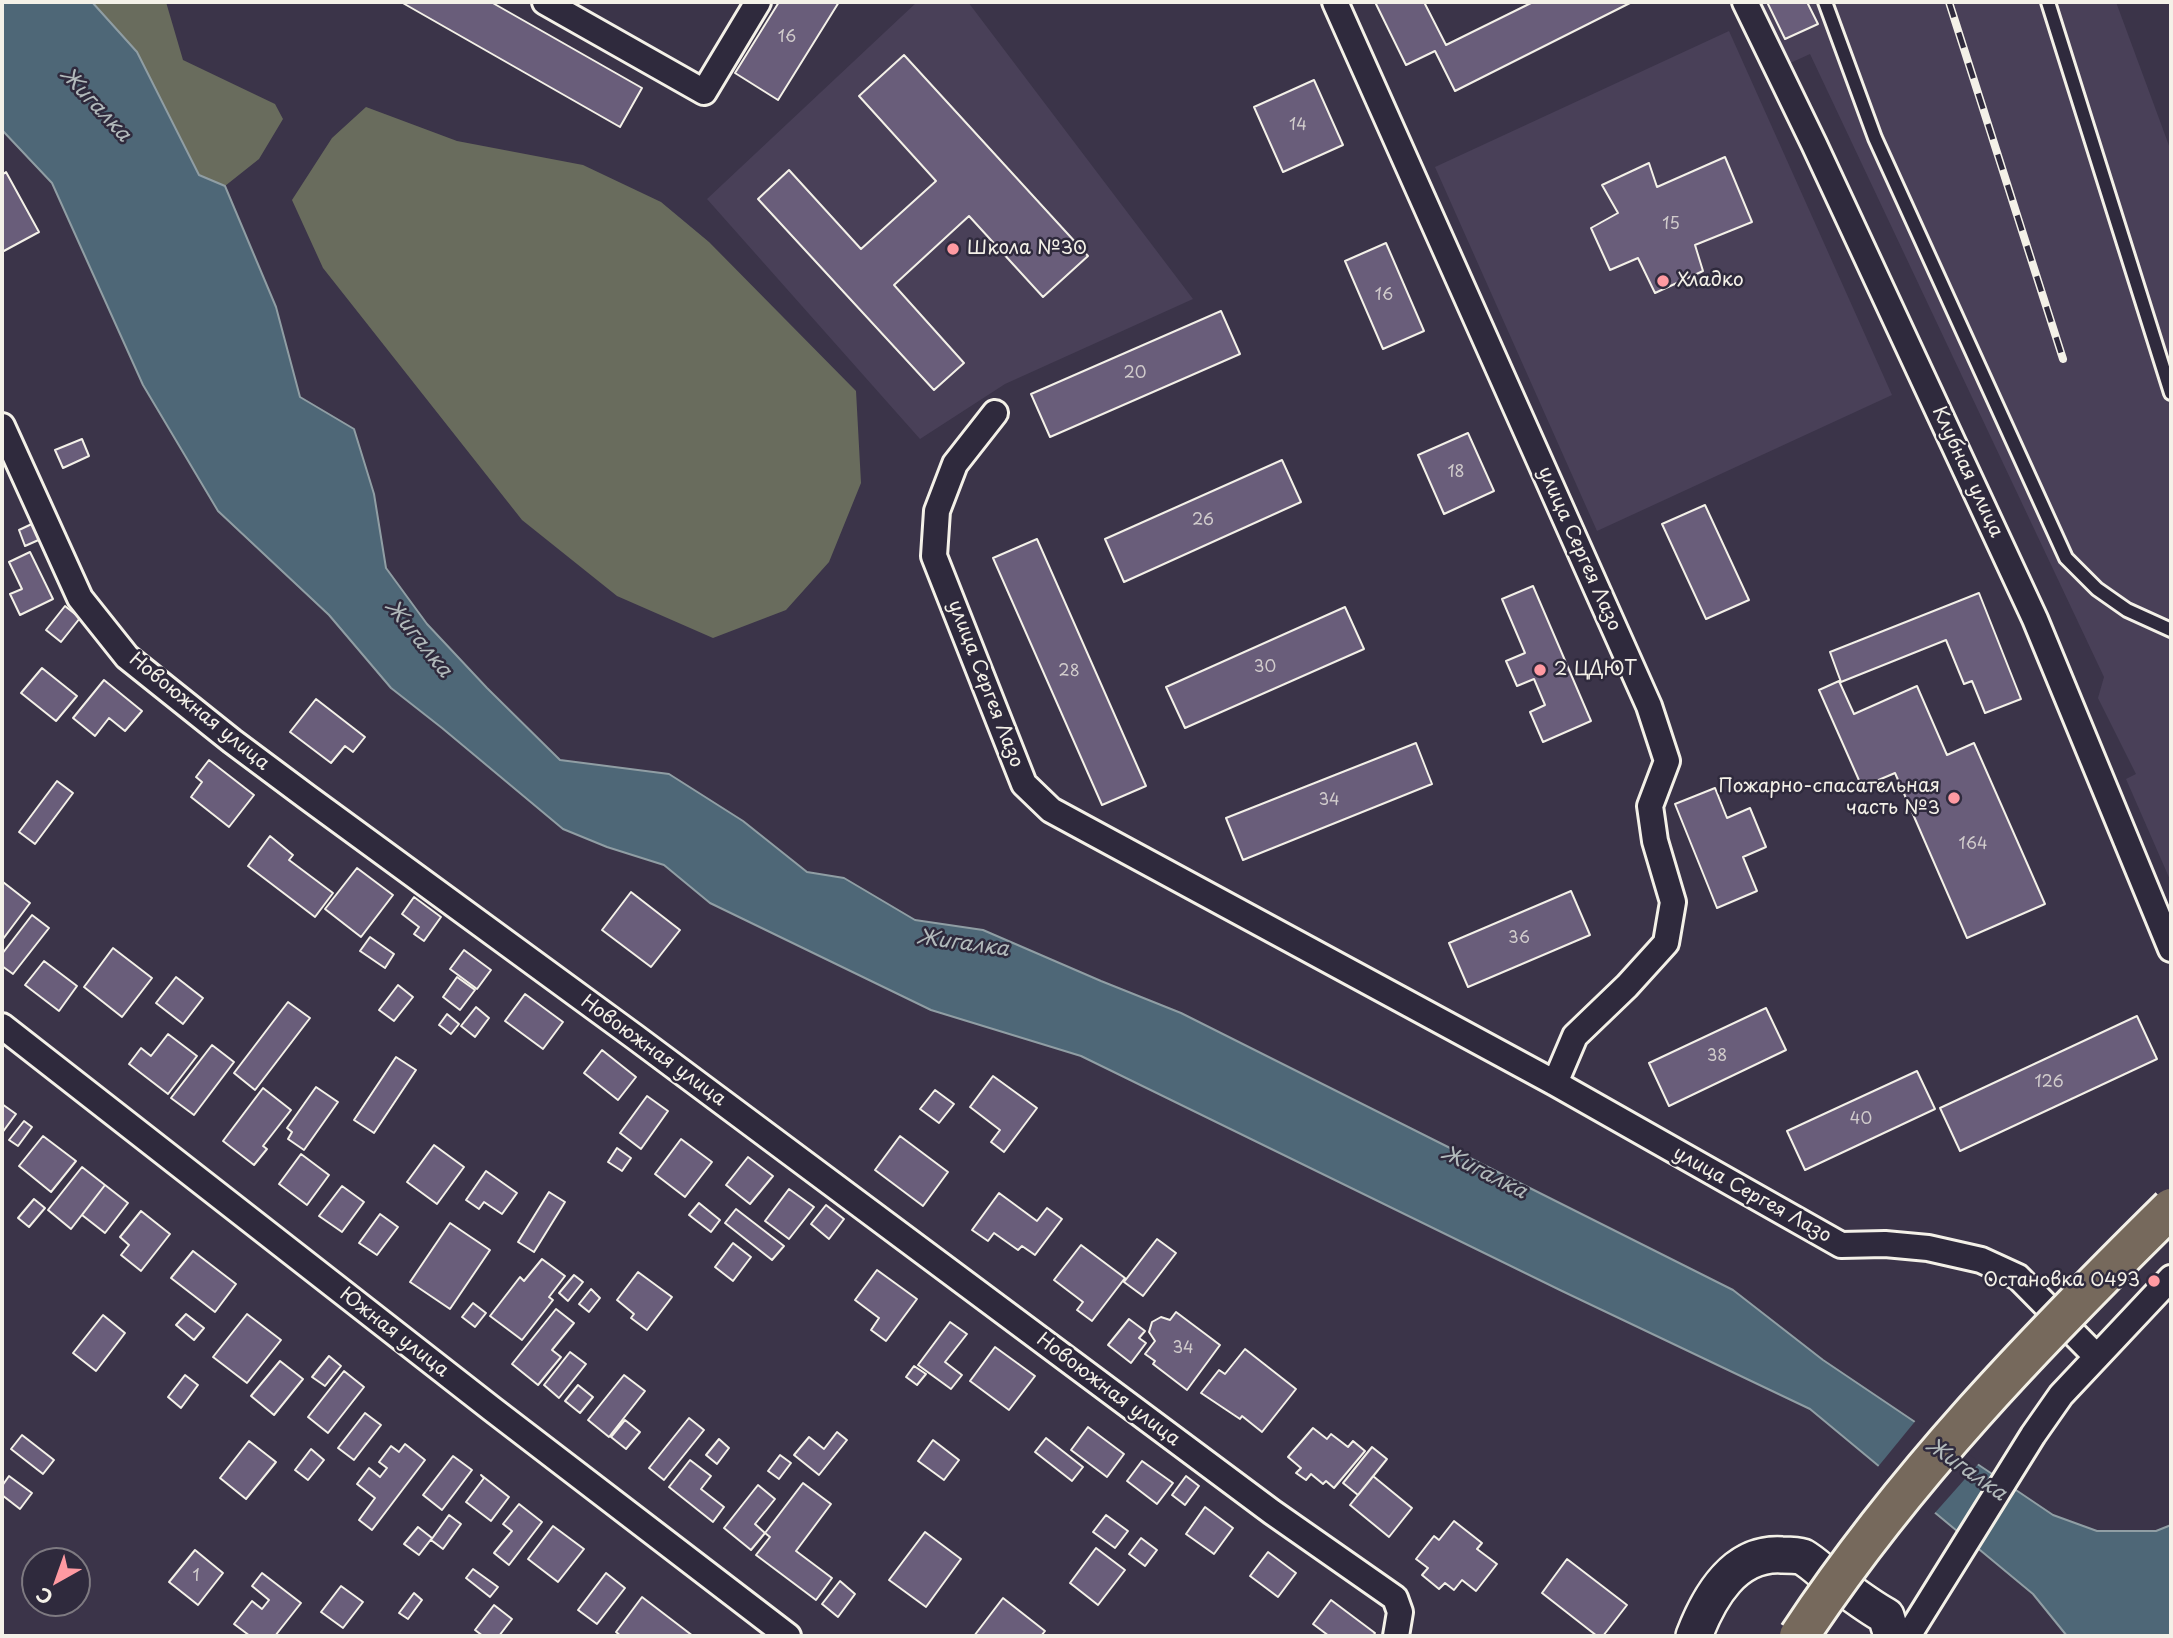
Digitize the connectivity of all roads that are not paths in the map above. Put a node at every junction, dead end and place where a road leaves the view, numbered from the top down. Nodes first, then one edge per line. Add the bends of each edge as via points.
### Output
1 (545, 2) edge
2 (758, 2) edge
3 (1335, 2) edge
4 (1745, 2) edge
5 (1825, 2) edge
6 (2048, 2) edge
7 (2171, 393) edge
8 (995, 413) dead end
9 (2, 426) edge
10 (2171, 630) edge
11 (2171, 949) edge
12 (2, 1026) edge
13 (1555, 1083) junction
14 (2171, 1208) edge
15 (2171, 1278) edge
16 (2096, 1356) junction
17 (1895, 1629) edge
18 (788, 1636) edge
19 (1396, 1636) edge
20 (1694, 1636) edge
21 (1799, 1636) edge

1 - 2 street via 704,92
3 - 13 street, улица Сергея Лазо via 1648,706 1667,761 1650,806 1673,902 1666,943 1574,1036
4 - 11 street, Клубная улица via 2035,619
5 - 10 lane via 1875,138 2066,558 2127,610
6 - 7 lane
8 - 13 street, улица Сергея Лазо via 955,464 937,511 934,556 1024,784 1051,810
9 - 19 street, Новоюжная улица via 80,598 127,657 286,781 1261,1504 1395,1598 1400,1612
12 - 18 street, Южная улица
13 - 16 street, улица Сергея Лазо via 1841,1245 1928,1248 1982,1260 2018,1277
14 - 21 main road, bridge via 2037,1342 1958,1430 1881,1521
15 - 16 street
16 - 17 street via 2033,1435 1950,1568
17 - 20 street via 1802,1556 1771,1554 1735,1569 1717,1590

